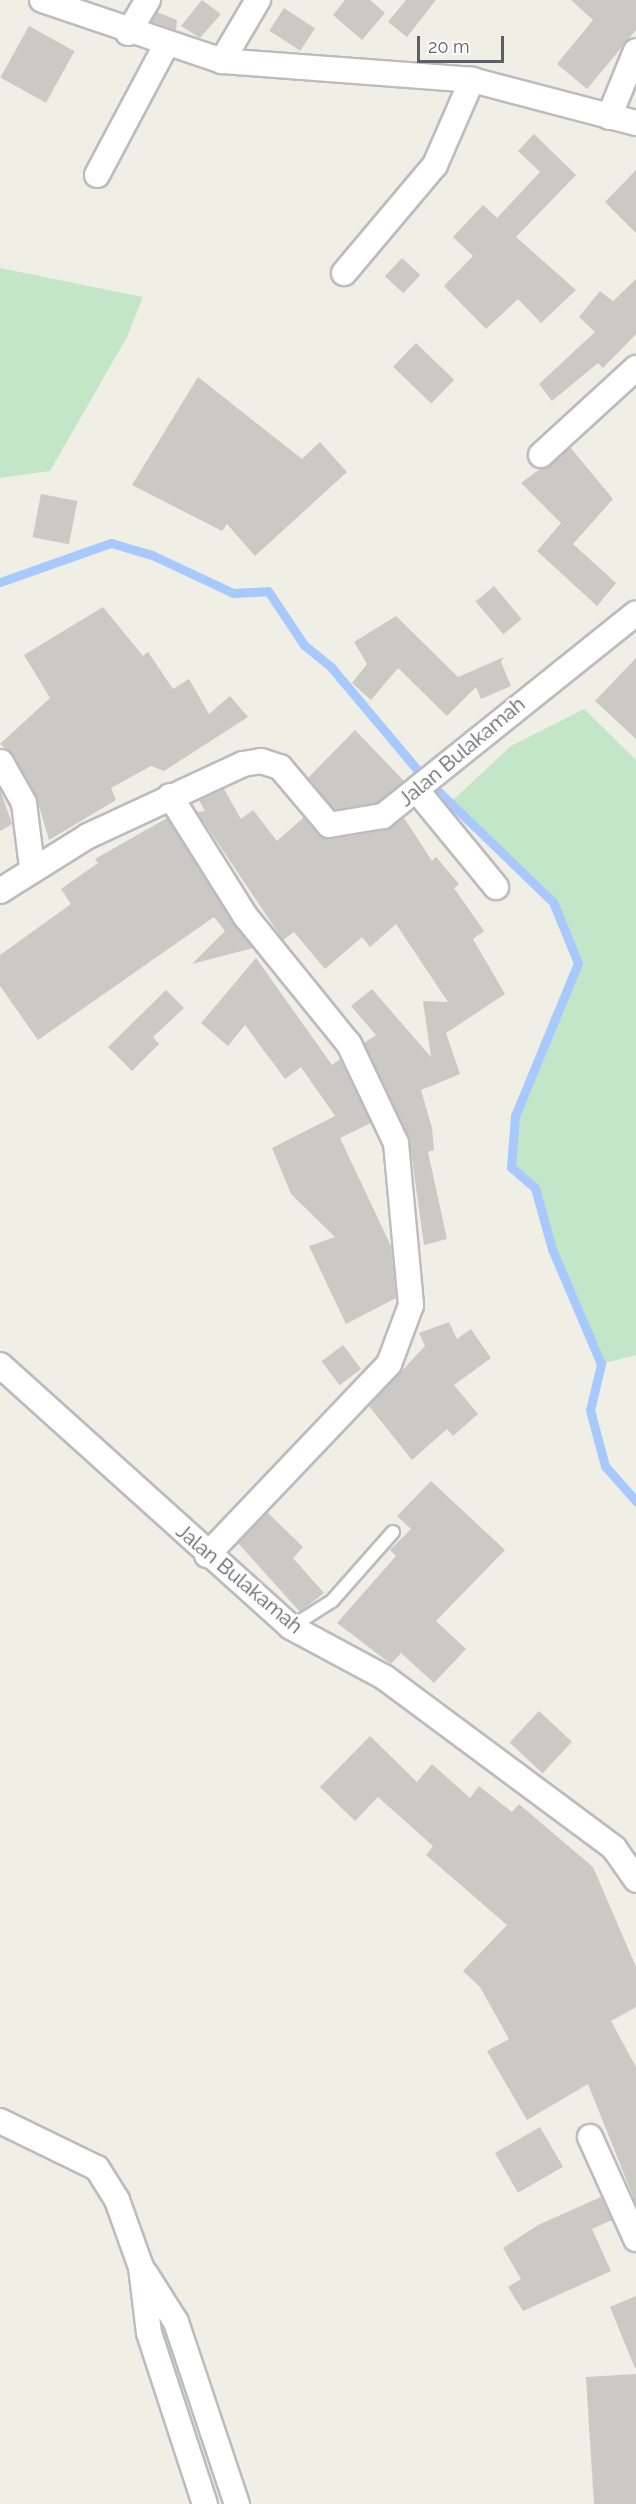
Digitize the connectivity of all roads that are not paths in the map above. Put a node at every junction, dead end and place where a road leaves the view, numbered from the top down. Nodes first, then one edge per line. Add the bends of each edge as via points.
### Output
1 (42, 0) edge
2 (148, 0) edge
3 (258, 0) edge
4 (128, 33) junction
5 (166, 45) junction
6 (636, 51) edge
7 (222, 61) junction
8 (472, 81) junction
9 (609, 117) junction
10 (636, 123) edge
11 (97, 175) dead end
12 (344, 273) dead end
13 (636, 368) edge
14 (540, 455) dead end
15 (636, 613) edge
16 (1, 762) edge
17 (418, 792) junction
18 (170, 796) junction
19 (32, 867) junction
20 (496, 887) dead end
21 (0, 891) edge
22 (0, 1365) edge
23 (393, 1532) dead end
24 (207, 1555) junction
25 (291, 1627) junction
26 (636, 1880) edge
27 (0, 2121) edge
28 (590, 2137) dead end
29 (636, 2239) edge
30 (141, 2267) junction
31 (205, 2504) edge
32 (237, 2504) edge

1 - 4 street
2 - 4 street
3 - 7 street
4 - 5 street
5 - 7 street
5 - 11 street
6 - 9 street
7 - 8 street
8 - 9 street
8 - 12 street via 435,165
9 - 10 street
13 - 14 street
15 - 17 street, Jalan Bulakamah via 552,676
16 - 19 street via 24,803
17 - 18 street, Jalan Bulakamah via 383,816 337,828 311,810 270,762 243,764
17 - 20 street
18 - 19 street, Jalan Bulakamah
18 - 24 street via 246,917 349,1044 396,1143 411,1305 389,1364
19 - 21 street, Jalan Bulakamah
22 - 24 street, Jalan Bulakamah
23 - 25 lane via 332,1601
24 - 25 street, Jalan Bulakamah
25 - 26 street, Jalan Bulakamah via 384,1677 614,1848
27 - 30 street via 97,2168 117,2200
28 - 29 street
30 - 31 street via 149,2333
30 - 32 street via 176,2322

